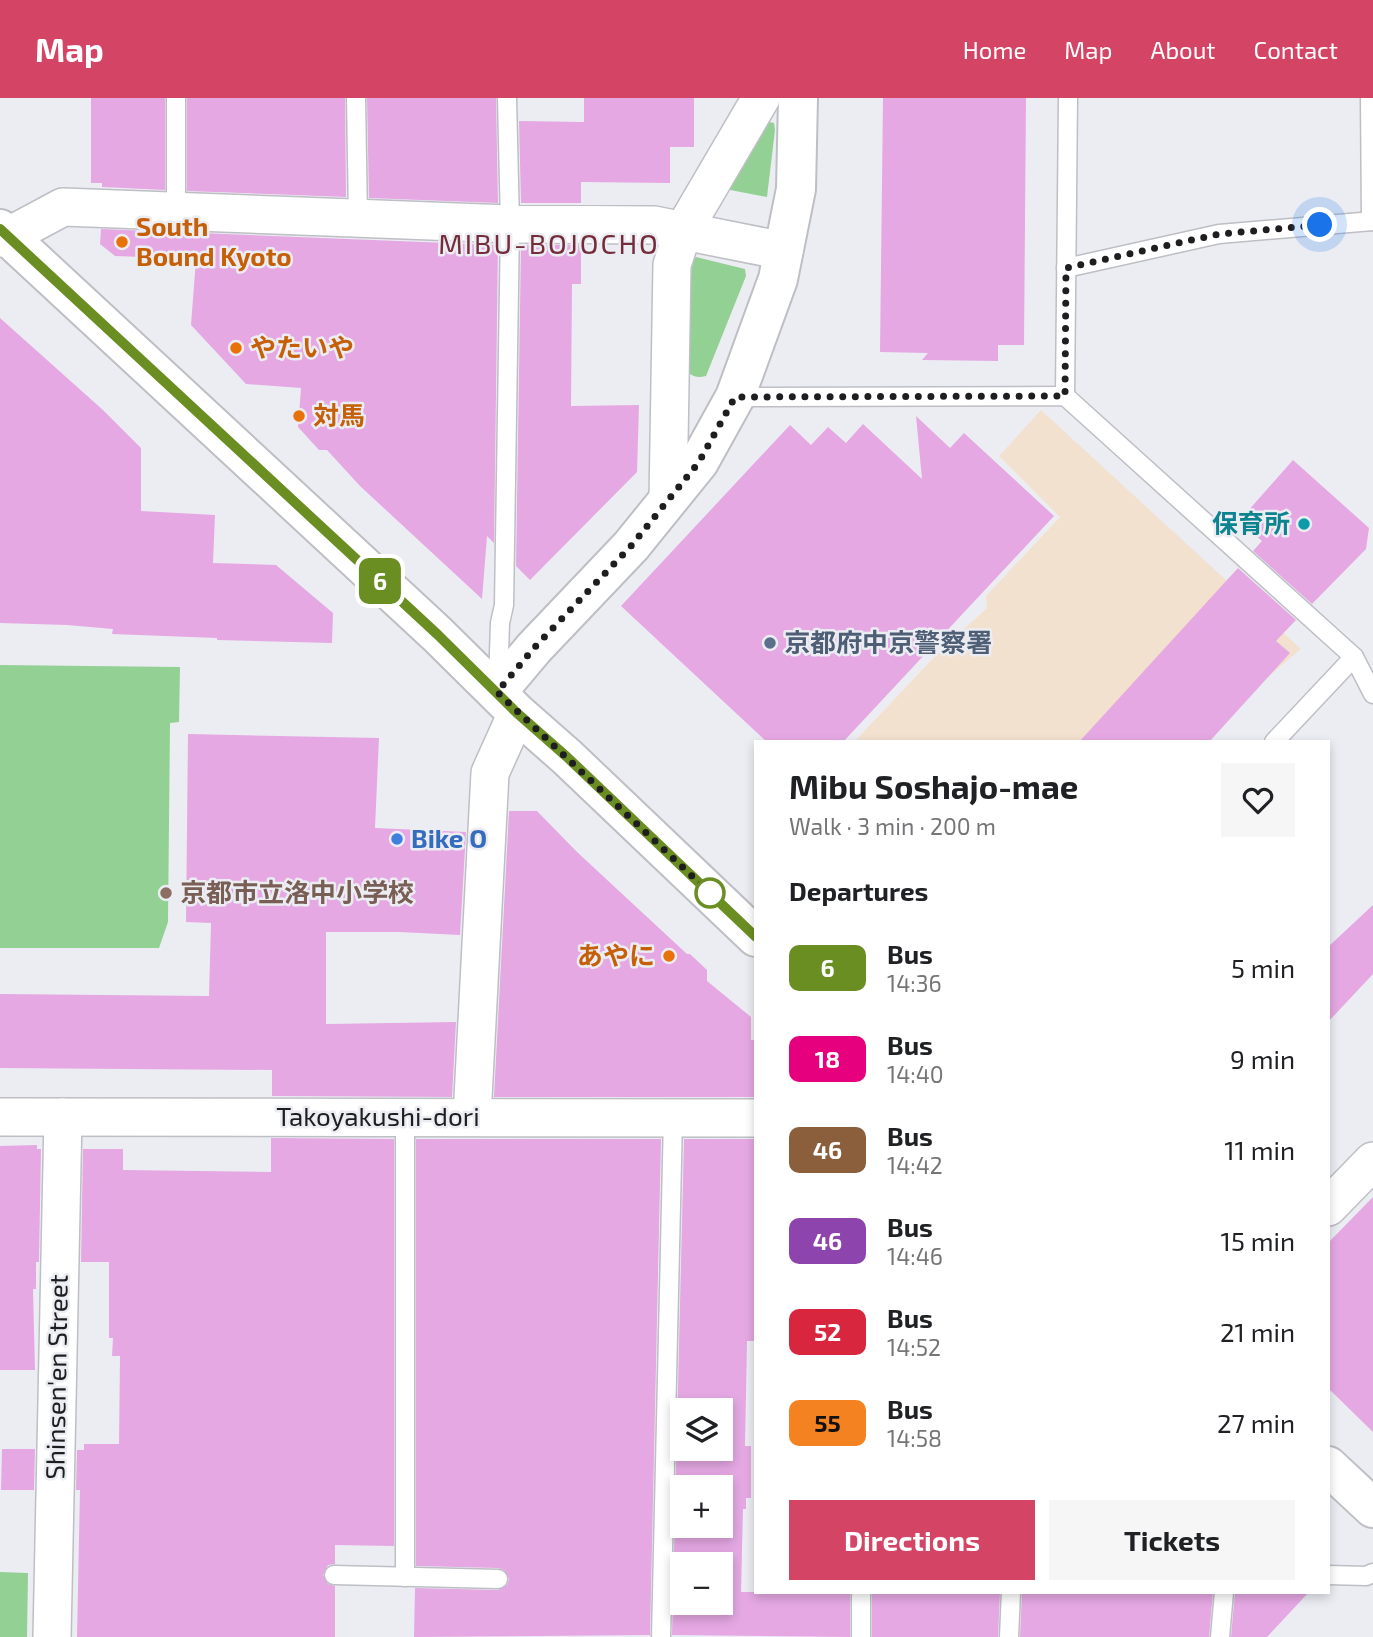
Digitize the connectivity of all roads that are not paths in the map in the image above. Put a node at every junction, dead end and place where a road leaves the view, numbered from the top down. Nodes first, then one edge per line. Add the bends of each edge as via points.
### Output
1 (176, 98) edge
2 (356, 98) edge
3 (508, 98) edge
4 (761, 98) edge
5 (798, 98) edge
6 (1068, 98) edge
7 (1370, 98) edge
8 (176, 212) junction
9 (358, 218) junction
10 (1372, 221) edge
11 (510, 224) junction
12 (682, 230) junction
13 (3, 235) edge
14 (784, 251) junction
15 (1066, 268) junction
16 (1065, 396) junction
17 (735, 397) junction
18 (667, 500) junction
19 (1354, 657) junction
20 (1373, 694) edge
21 (507, 702) junction
22 (1276, 740) edge
23 (754, 935) edge
24 (0, 1117) edge
25 (62, 1117) junction
26 (405, 1117) junction
27 (472, 1117) junction
28 (673, 1118) junction
29 (754, 1118) edge
30 (1373, 1161) edge
31 (1330, 1205) edge
32 (1330, 1468) edge
33 (1373, 1508) edge
34 (1373, 1573) edge
35 (334, 1575) dead end
36 (1330, 1575) edge
37 (405, 1577) junction
38 (498, 1579) dead end
39 (861, 1594) edge
40 (1011, 1594) edge
41 (1224, 1594) edge
42 (52, 1637) edge
43 (661, 1637) edge
44 (861, 1637) edge
45 (1009, 1637) edge
46 (1220, 1637) edge

1 - 8 lane
2 - 9 lane
3 - 11 lane
4 - 12 street
5 - 14 street via 796,189
6 - 15 lane
7 - 10 lane
8 - 9 street
8 - 13 street via 63,207
9 - 11 street
10 - 15 lane via 1219,234
11 - 12 street via 654,225
11 - 21 lane via 504,605 500,623
12 - 14 street
12 - 18 street via 672,265
13 - 21 street
14 - 17 street
15 - 16 lane
16 - 17 lane
16 - 19 lane
17 - 18 street via 699,462
18 - 21 street via 631,546 534,648
19 - 20 lane
19 - 22 lane
21 - 23 street
21 - 27 street via 490,773
24 - 25 street, Takoyakushi-dori
25 - 26 street, Takoyakushi-dori
25 - 42 street, Shinsen'en Street
26 - 27 street, Takoyakushi-dori
26 - 37 lane
27 - 28 street, Takoyakushi-dori
28 - 29 street, Takoyakushi-dori
28 - 43 lane
30 - 31 street
32 - 33 street
34 - 36 lane
35 - 37 lane
37 - 38 lane
39 - 44 lane
40 - 45 lane
41 - 46 lane

